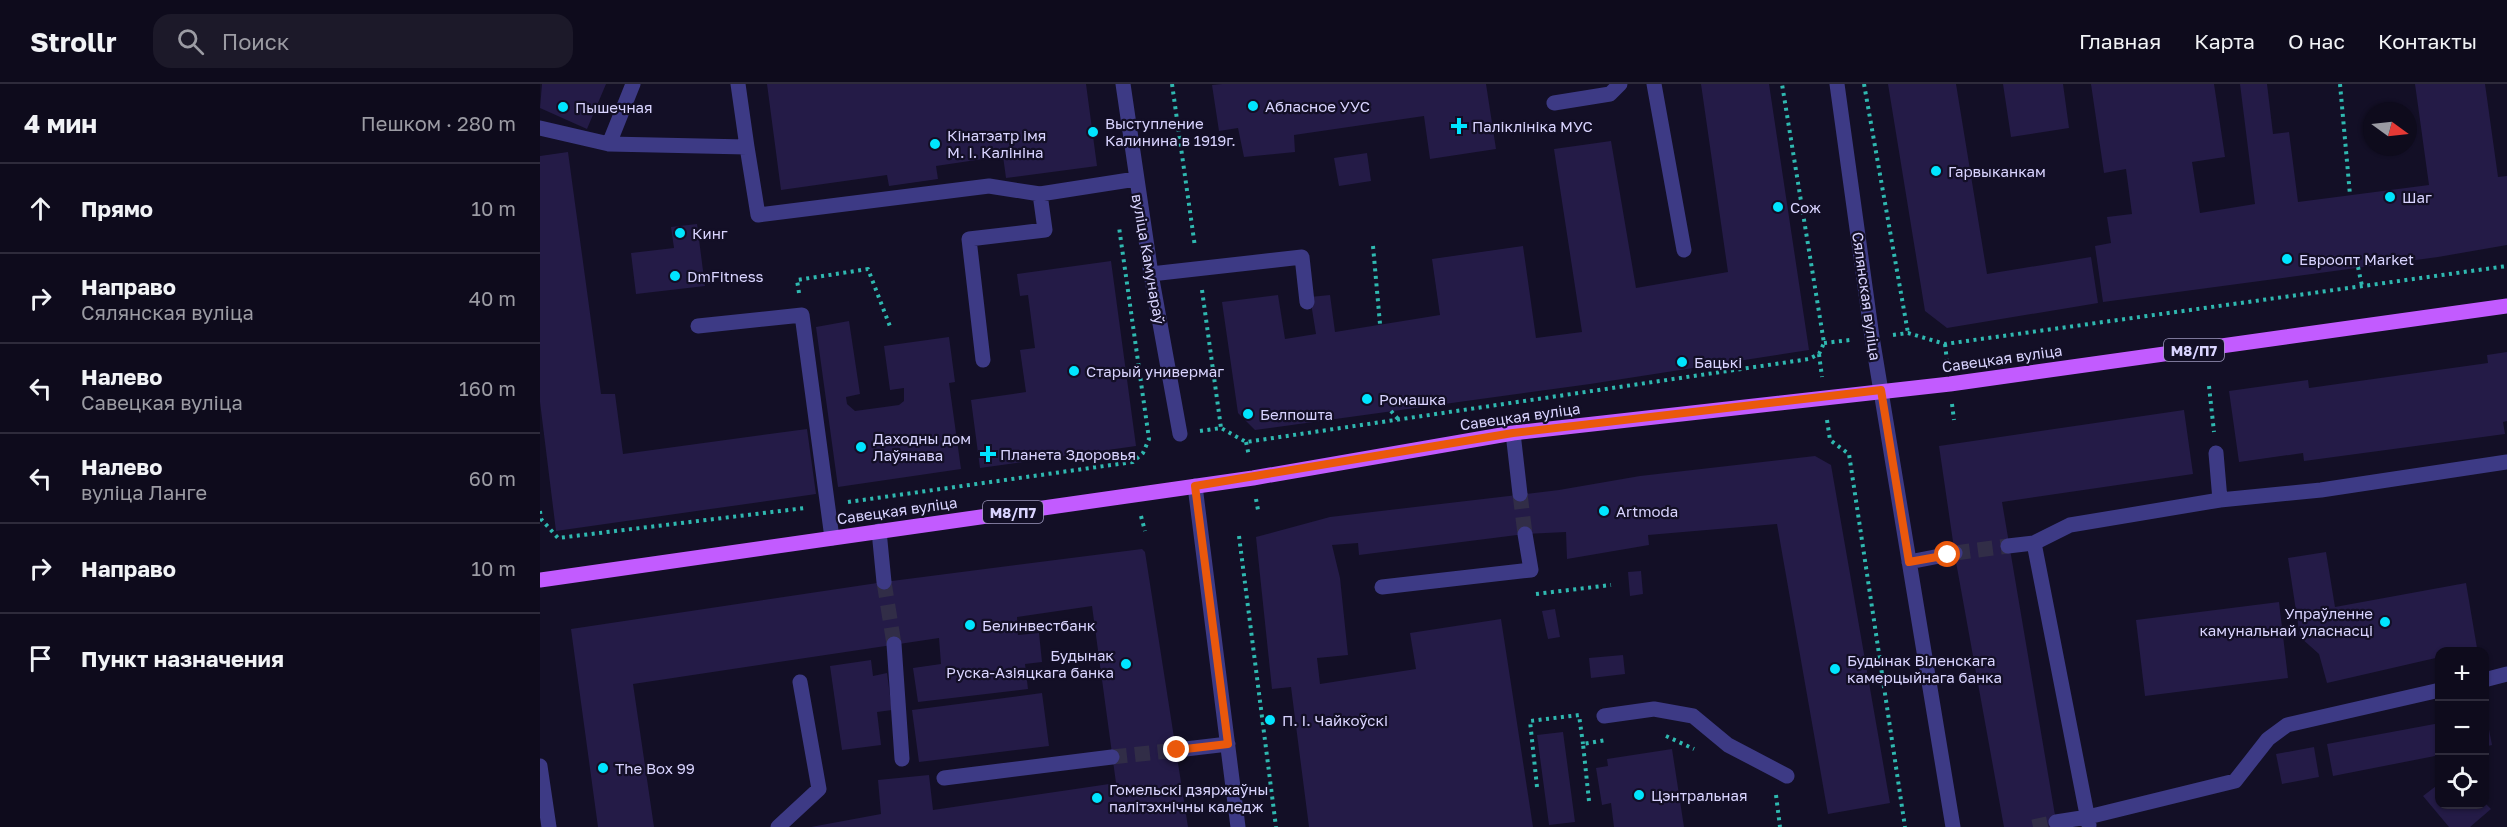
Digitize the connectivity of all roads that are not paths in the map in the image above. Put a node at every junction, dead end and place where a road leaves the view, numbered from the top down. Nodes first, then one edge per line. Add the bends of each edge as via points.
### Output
1 (633, 84) edge
2 (738, 84) edge
3 (1123, 84) edge
4 (1620, 84) edge
5 (1654, 84) edge
6 (1837, 84) edge
7 (1554, 103) dead end
8 (540, 128) edge
9 (609, 144) junction
10 (747, 147) junction
11 (1136, 179) junction
12 (1040, 194) junction
13 (1684, 250) dead end
14 (1151, 274) junction
15 (1307, 302) dead end
16 (2507, 306) edge
17 (698, 326) dead end
18 (983, 360) dead end
19 (1881, 390) junction
20 (1513, 433) junction
21 (1180, 434) dead end
22 (2216, 453) road end
23 (2507, 462) edge
24 (1195, 486) junction
25 (1520, 494) tunnel mouth
26 (2220, 500) junction
27 (879, 531) junction
28 (1525, 534) tunnel mouth
29 (832, 538) junction
30 (2034, 543) junction
31 (2008, 546) tunnel mouth
32 (1955, 554) tunnel mouth
33 (1909, 562) junction
34 (540, 580) edge
35 (884, 582) tunnel mouth
36 (1382, 587) dead end
37 (894, 644) tunnel mouth
38 (2507, 674) edge
39 (2489, 679) edge
40 (800, 682) dead end
41 (2435, 691) edge
42 (1604, 716) dead end
43 (1228, 744) junction
44 (1177, 750) tunnel mouth
45 (1112, 757) tunnel mouth
46 (902, 759) dead end
47 (540, 766) edge
48 (1787, 776) dead end
49 (944, 778) dead end
50 (2056, 822) dead end
51 (2089, 822) edge
52 (549, 827) edge
53 (778, 827) edge
54 (1238, 827) edge
55 (1953, 827) edge

1 - 9 street
2 - 10 street
3 - 11 street, вуліца Камунараў
4 - 7 street via 1610,94
5 - 13 street
6 - 19 street, Сялянская вуліца
8 - 9 street
9 - 10 street
10 - 12 street via 758,215 989,186
11 - 12 street
11 - 14 street, вуліца Камунараў
12 - 18 street via 1045,230 969,239
14 - 15 street via 1302,257
14 - 21 street, вуліца Камунараў
16 - 19 main road, Савецкая вуліца / М8/П7 via 1950,384
17 - 29 street via 802,315
19 - 20 main road, Савецкая вуліца / М8/П7
19 - 33 street, Сялянская вуліца
20 - 24 main road, Савецкая вуліца / М8/П7
20 - 25 street
22 - 26 street
23 - 26 street via 2321,490
24 - 27 main road, Савецкая вуліца / М8/П7
24 - 43 street
26 - 30 street via 2070,525
27 - 29 main road, Савецкая вуліца / М8/П7
27 - 35 street
28 - 36 street via 1531,570
29 - 34 main road, Савецкая вуліца / М8/П7
30 - 31 street
30 - 51 street
32 - 33 street
33 - 55 street, Сялянская вуліца
37 - 46 street
38 - 39 street
40 - 53 street via 819,789
41 - 51 street via 2287,725 2268,739 2235,781
42 - 48 street via 1654,709 1693,716 1728,745
43 - 44 street
43 - 54 street
45 - 49 street
47 - 52 street
50 - 51 street

